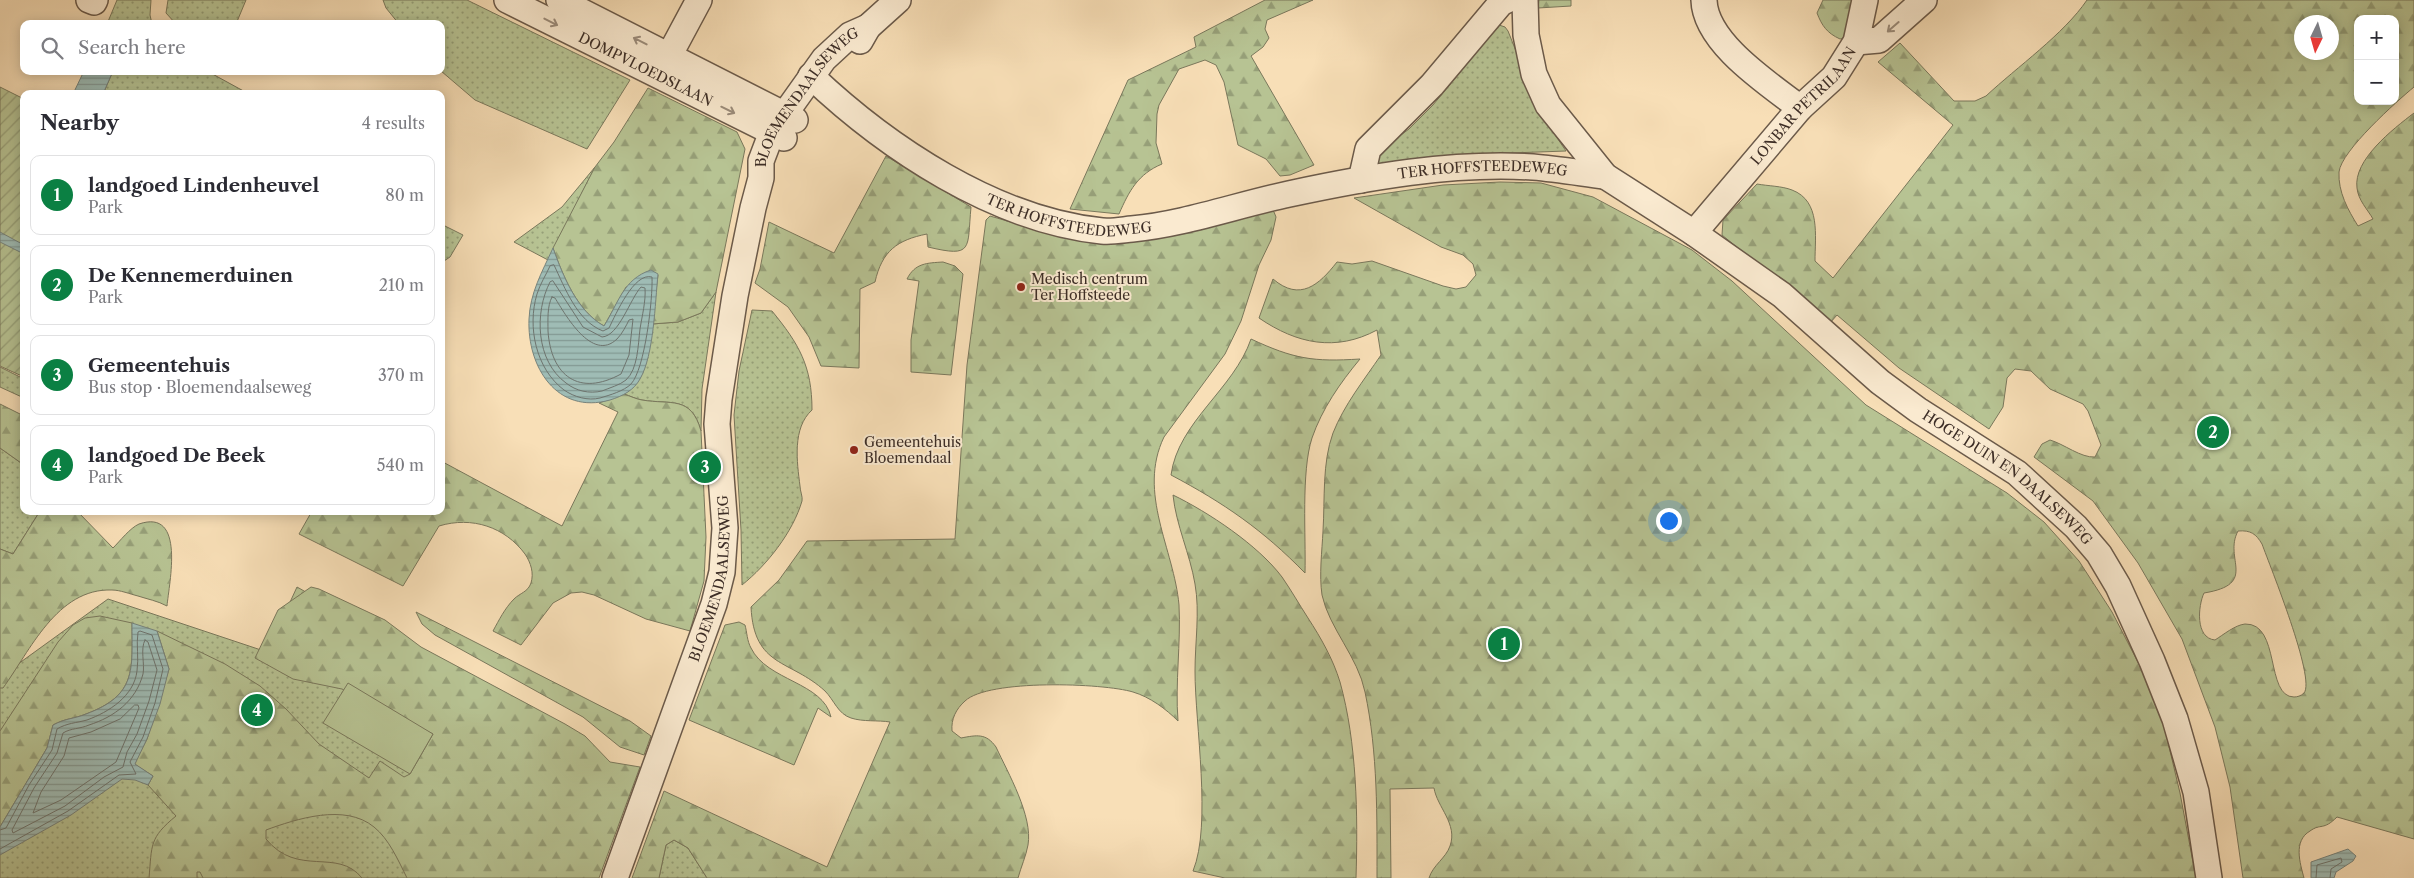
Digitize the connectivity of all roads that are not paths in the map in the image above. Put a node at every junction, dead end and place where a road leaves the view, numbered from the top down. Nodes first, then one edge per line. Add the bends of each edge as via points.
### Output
1 (89, 0) edge
2 (95, 0) edge
3 (507, 0) edge
4 (560, 0) edge
5 (699, 0) edge
6 (898, 0) edge
7 (1507, 0) edge
8 (1525, 0) edge
9 (1704, 0) edge
10 (1865, 0) edge
11 (1924, 0) edge
12 (1856, 42) junction
13 (662, 65) junction
14 (816, 81) junction
15 (1800, 108) junction
16 (784, 126) junction
17 (1605, 176) junction
18 (1361, 180) junction
19 (1638, 196) joint
20 (1694, 232) junction
21 (615, 878) edge
22 (2209, 878) edge

1 - 2 street
3 -> 13 street, DOMPVLOEDSLAAN
13 -> 4 street, DOMPVLOEDSLAAN
5 - 13 street
6 - 14 street, BLOEMENDAALSEWEG via 868,27 850,35 824,59
7 - 18 street via 1501,3 1432,85 1368,149
8 - 17 street, TER HOFFSTEEDEWEG via 1526,35 1534,74 1548,105
9 - 15 street via 1708,20 1719,38
10 - 12 street
11 -> 12 street, LONBAR PETRILAAN via 1878,40
12 - 15 street, LONBAR PETRILAAN via 1834,77
13 - 16 street, DOMPVLOEDSLAAN
14 - 16 street, BLOEMENDAALSEWEG
14 - 18 street, TER HOFFSTEEDEWEG via 851,114 898,149 985,198 1055,223 1104,231 1152,227 1287,194
15 - 20 street, LONBAR PETRILAAN
16 - 21 street, BLOEMENDAALSEWEG via 761,178 737,287 719,399 717,424 725,528 722,572 714,604
17 - 18 street, TER HOFFSTEEDEWEG via 1522,167 1446,169
17 - 19 street, TER HOFFSTEEDEWEG
19 - 20 street, HOGE DUIN EN DAALSEWEG
20 - 22 street, HOGE DUIN EN DAALSEWEG via 1782,295 1880,382 2017,473 2076,527 2099,554 2118,586 2175,719 2196,792

